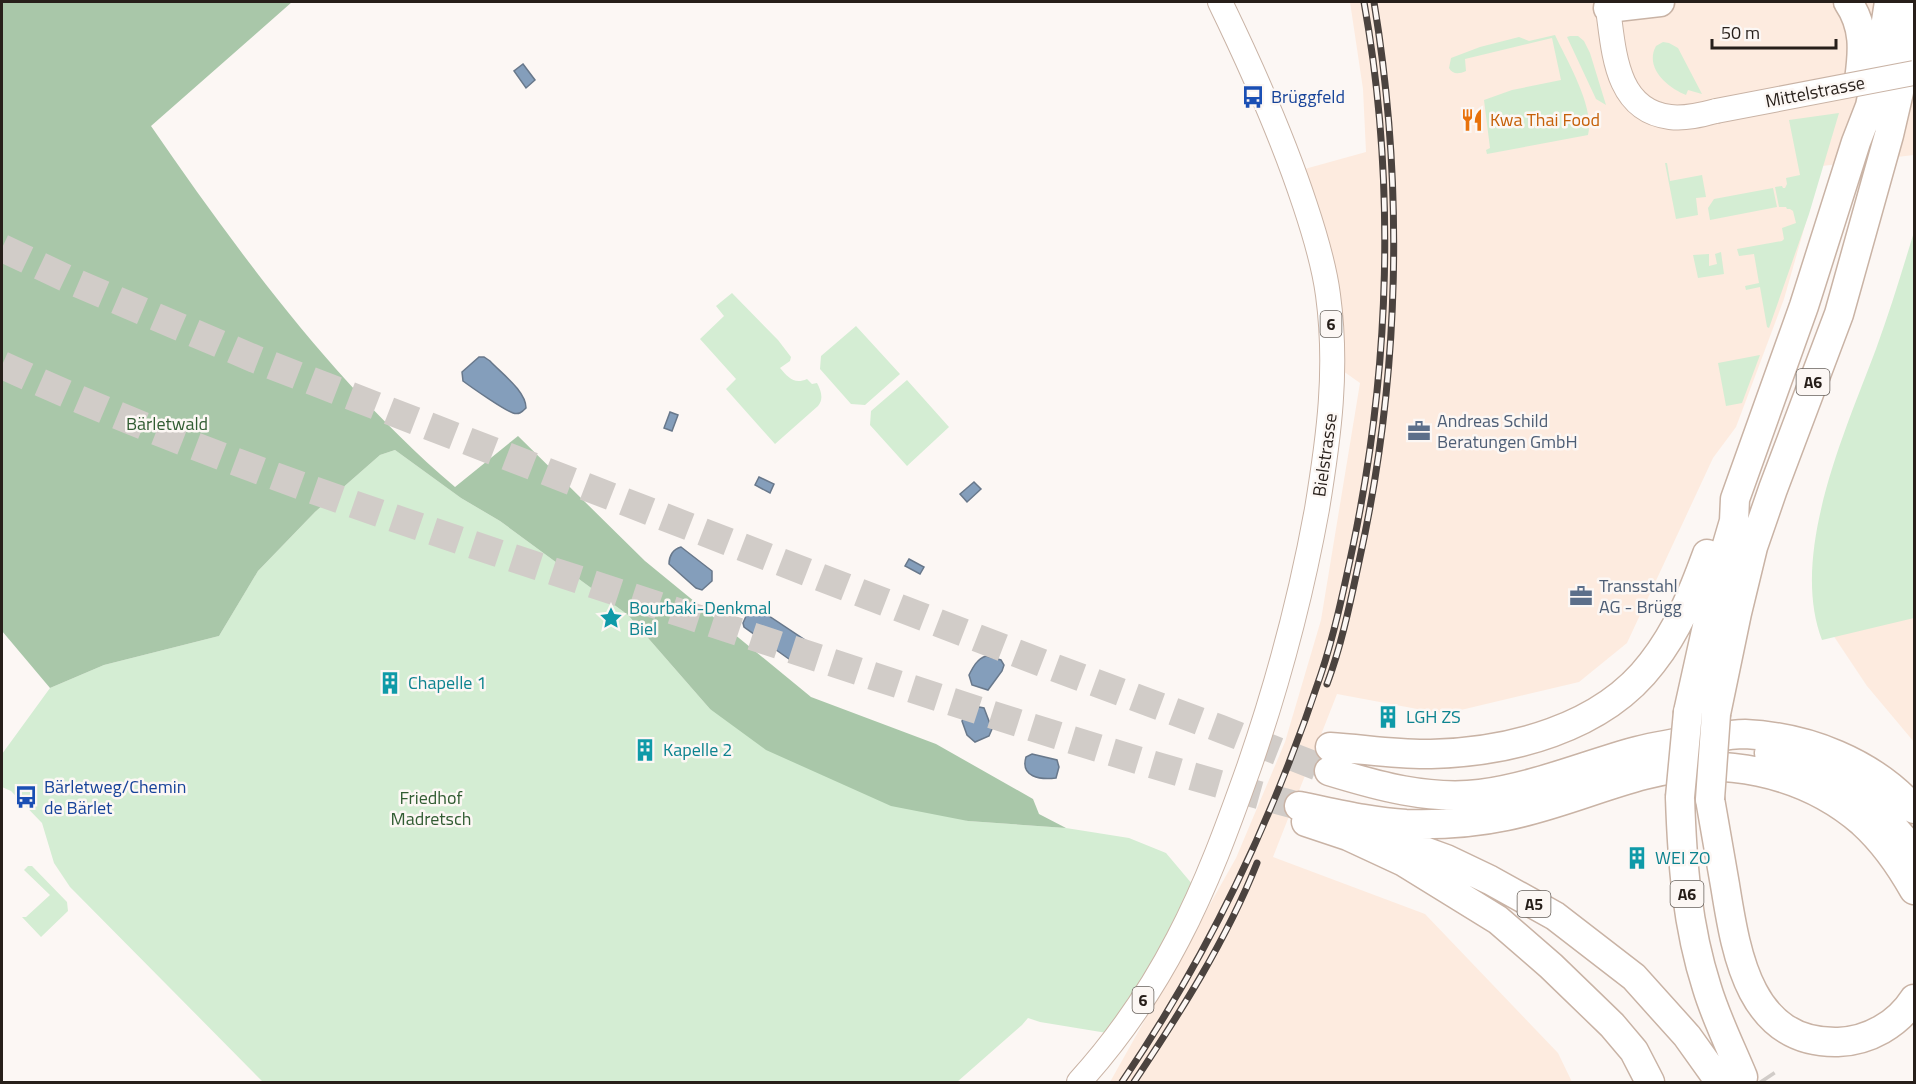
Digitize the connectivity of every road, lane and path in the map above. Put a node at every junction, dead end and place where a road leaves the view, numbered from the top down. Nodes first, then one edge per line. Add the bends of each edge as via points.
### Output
1 (1220, 2) edge
2 (1660, 2) edge
3 (1848, 2) edge
4 (1888, 2) edge
5 (1913, 2) edge
6 (1613, 4) edge
7 (1914, 20) edge
8 (1910, 61) edge
9 (1856, 142) junction
10 (1735, 499) junction
11 (1700, 739) junction
12 (1710, 799) junction
13 (1914, 809) edge
14 (1297, 812) junction
15 (1914, 852) edge
16 (1914, 890) edge
17 (1914, 999) edge
18 (1740, 1078) junction
19 (1079, 1083) edge
20 (1650, 1083) edge

1 - 19 main road, Bielstrasse / 6 via 1276,124 1323,266 1334,354 1332,410 1312,535 1290,631 1271,699 1216,856 1179,939 1134,1013
2 - 6 highway
3 - 9 highway via 1859,23 1863,50
4 - 9 highway, A6 via 1870,106
5 - 8 highway, A6
6 - 8 main road, Mittelstrasse, bridge via 1620,77 1634,102 1644,110 1671,117 1716,111
7 - 8 highway
8 - 12 highway, A6, bridge via 1839,314 1754,547 1716,714
9 - 10 highway, A6 via 1804,306
10 - 11 highway via 1721,517 1676,628 1651,665 1622,694 1589,715 1518,744 1475,751 1330,759 1390,788 1454,796 1530,784 1636,751
10 - 18 highway, A6, bridge via 1734,521 1688,712 1680,797 1686,888 1698,954
11 - 13 highway via 1742,734 1775,737 1830,751 1871,773
11 - 15 highway via 1788,758 1826,774 1876,809
12 - 17 highway via 1737,954 1751,990 1771,1016 1804,1037 1844,1042 1863,1038 1892,1023
12 - 18 highway, A6 via 1713,907 1727,986 1739,1026
14 - 16 highway via 1404,824 1470,822 1535,809 1677,768 1755,770 1802,785 1845,810 1881,842
14 - 18 highway, A5 via 1446,859 1555,915 1635,977 1687,1036
14 - 20 highway via 1404,862 1498,920 1612,1025 1634,1051

